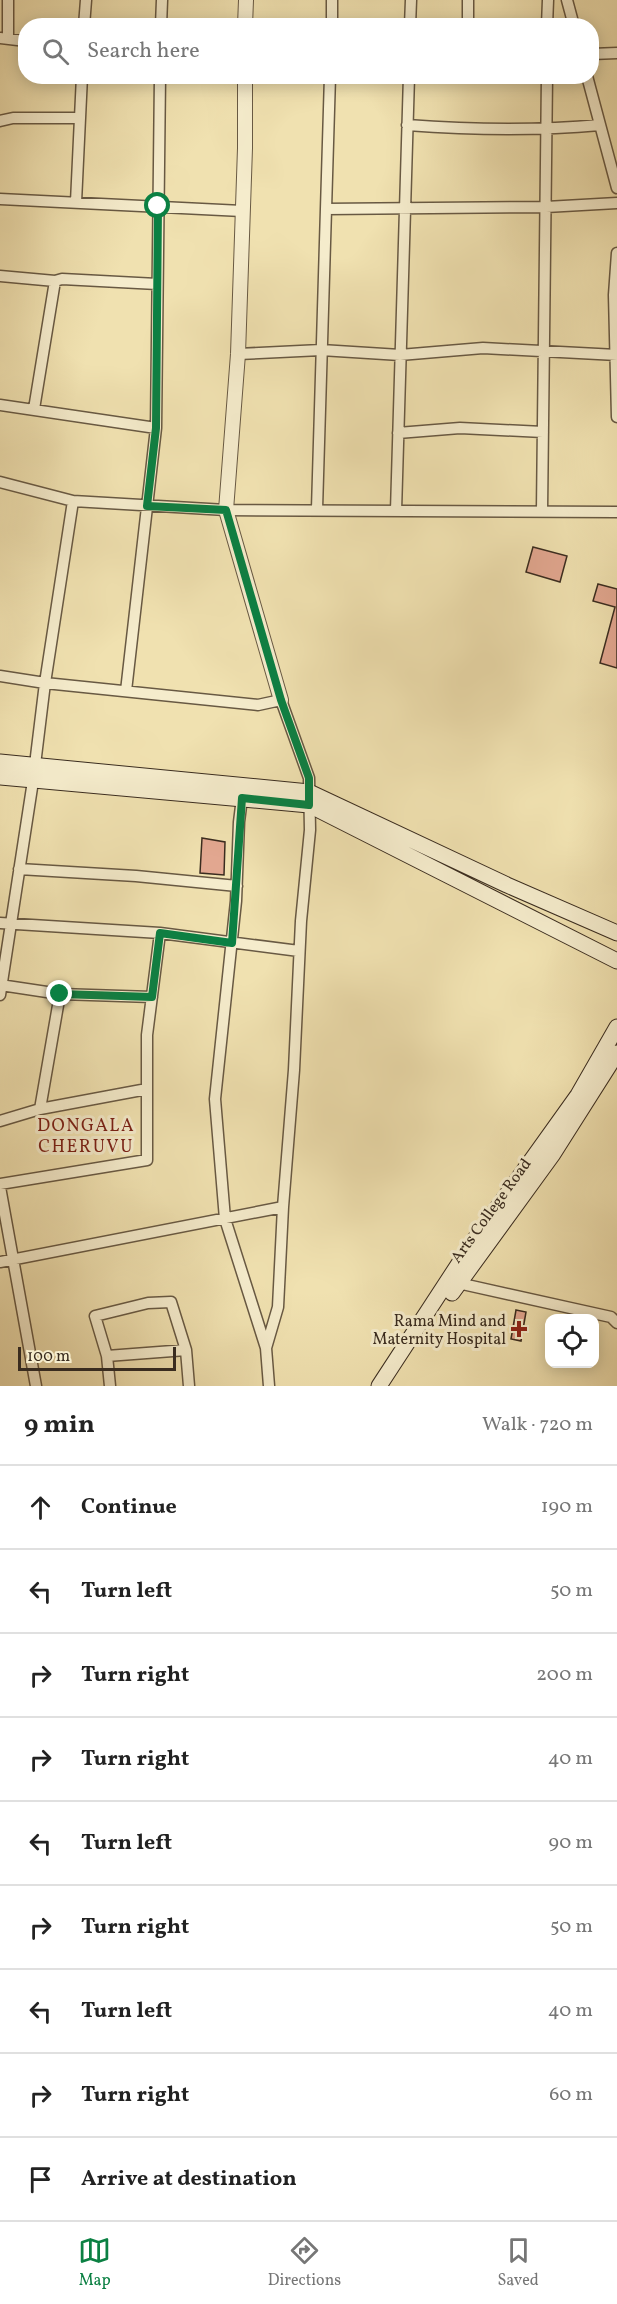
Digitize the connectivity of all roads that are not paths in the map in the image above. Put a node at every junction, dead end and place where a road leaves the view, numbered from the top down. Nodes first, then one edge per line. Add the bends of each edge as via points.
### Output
1 (8, 0) edge
2 (86, 0) edge
3 (162, 0) edge
4 (246, 0) edge
5 (332, 0) edge
6 (411, 0) edge
7 (468, 0) edge
8 (548, 0) edge
9 (567, 0) edge
10 (85, 18) edge
11 (161, 18) edge
12 (245, 18) edge
13 (332, 18) edge
14 (410, 18) edge
15 (468, 18) edge
16 (547, 18) edge
17 (572, 18) edge
18 (4, 38) edge
19 (617, 53) edge
20 (599, 54) edge
21 (82, 84) edge
22 (159, 84) edge
23 (245, 84) edge
24 (330, 84) edge
25 (409, 84) edge
26 (547, 84) edge
27 (589, 84) edge
28 (80, 118) junction
29 (0, 120) edge
30 (407, 125) junction
31 (600, 125) junction
32 (546, 130) junction
33 (617, 188) edge
34 (0, 199) edge
35 (76, 202) junction
36 (617, 203) edge
37 (158, 206) junction
38 (546, 207) junction
39 (405, 208) junction
40 (326, 209) junction
41 (242, 211) junction
42 (617, 253) edge
43 (0, 276) edge
44 (55, 281) junction
45 (157, 284) junction
46 (322, 351) junction
47 (544, 352) junction
48 (238, 354) junction
49 (400, 355) junction
50 (616, 355) edge
51 (0, 405) edge
52 (34, 409) junction
53 (617, 417) edge
54 (156, 428) junction
55 (543, 432) junction
56 (398, 433) junction
57 (1, 484) edge
58 (73, 501) junction
59 (147, 506) junction
60 (226, 510) junction
61 (317, 510) junction
62 (396, 511) junction
63 (542, 511) junction
64 (617, 512) edge
65 (0, 676) edge
66 (45, 683) junction
67 (126, 691) junction
68 (281, 700) junction
69 (0, 762) edge
70 (34, 773) junction
71 (0, 777) edge
72 (242, 798) junction
73 (309, 798) junction
74 (20, 869) junction
75 (237, 886) junction
76 (5, 924) edge
77 (160, 933) junction
78 (617, 933) edge
79 (232, 943) junction
80 (299, 951) junction
81 (617, 961) edge
82 (0, 989) edge
83 (60, 994) junction
84 (152, 997) junction
85 (617, 1026) edge
86 (617, 1053) edge
87 (147, 1089) junction
88 (40, 1108) junction
89 (0, 1121) edge
90 (0, 1186) edge
91 (283, 1207) junction
92 (225, 1219) junction
93 (13, 1260) junction
94 (0, 1262) edge
95 (459, 1283) junction
96 (617, 1323) edge
97 (266, 1348) junction
98 (186, 1350) junction
99 (107, 1356) junction
100 (36, 1386) edge
101 (110, 1386) edge
102 (189, 1386) edge
103 (269, 1386) edge
104 (379, 1386) edge
105 (390, 1386) edge

1 - 18 street
2 - 10 street
3 - 11 street
4 - 12 street
5 - 13 street
6 - 14 street
7 - 15 street
8 - 16 street
9 - 17 street
19 - 20 street
21 - 28 street
22 - 37 street
23 - 41 street
24 - 40 street
25 - 30 street
26 - 32 street
27 - 31 street
28 - 29 street
28 - 35 street
30 - 32 street
30 - 39 street
31 - 32 street
31 - 33 street
32 - 38 street
34 - 35 street
35 - 37 street
36 - 38 street
37 - 41 street
37 - 45 street
38 - 39 street
38 - 47 street
39 - 40 street
39 - 49 street
40 - 46 street
41 - 48 street
42 - 50 street
43 - 44 street
44 - 45 street
44 - 52 street
45 - 54 street
46 - 48 street
46 - 49 street
46 - 61 street
47 - 49 street via 483,348
47 - 50 street
47 - 55 street
48 - 60 street
49 - 56 street
50 - 53 street
51 - 52 street
52 - 54 street
54 - 59 street
55 - 56 street via 460,428
55 - 63 street
56 - 62 street
57 - 58 street
58 - 59 street
58 - 66 street
59 - 60 street
59 - 67 street
60 - 61 street
60 - 68 street
61 - 62 street
62 - 63 street
63 - 64 street
65 - 66 street
66 - 67 street
66 - 70 street
67 - 68 street via 258,705
68 - 73 street via 309,778
69 - 70 main road
70 - 71 main road
70 - 72 main road
70 - 73 main road
70 - 74 street
72 - 73 main road
72 - 75 street
73 - 78 main road
73 - 80 street via 310,830
73 - 81 main road
74 - 75 street
74 - 76 street
75 - 79 street
76 - 77 street
76 - 82 street
77 - 79 street
77 - 84 street
79 - 80 street
79 - 92 street via 215,1099
80 - 91 street
82 - 83 street
83 - 84 street
83 - 88 street
84 - 87 street
85 - 104 main road via 578,1095 475,1239
86 - 95 main road, Arts College Road via 553,1154
87 - 88 street
87 - 90 street via 147,1160
88 - 89 street
90 - 93 street
91 - 92 street
91 - 97 street via 278,1306
92 - 93 street
92 - 97 street
93 - 94 street
93 - 100 street
95 - 96 street via 611,1317
95 - 105 main road, Arts College Road
97 - 103 street
98 - 99 street
98 - 99 street via 171,1302 148,1303 95,1316
98 - 102 street
99 - 101 street

